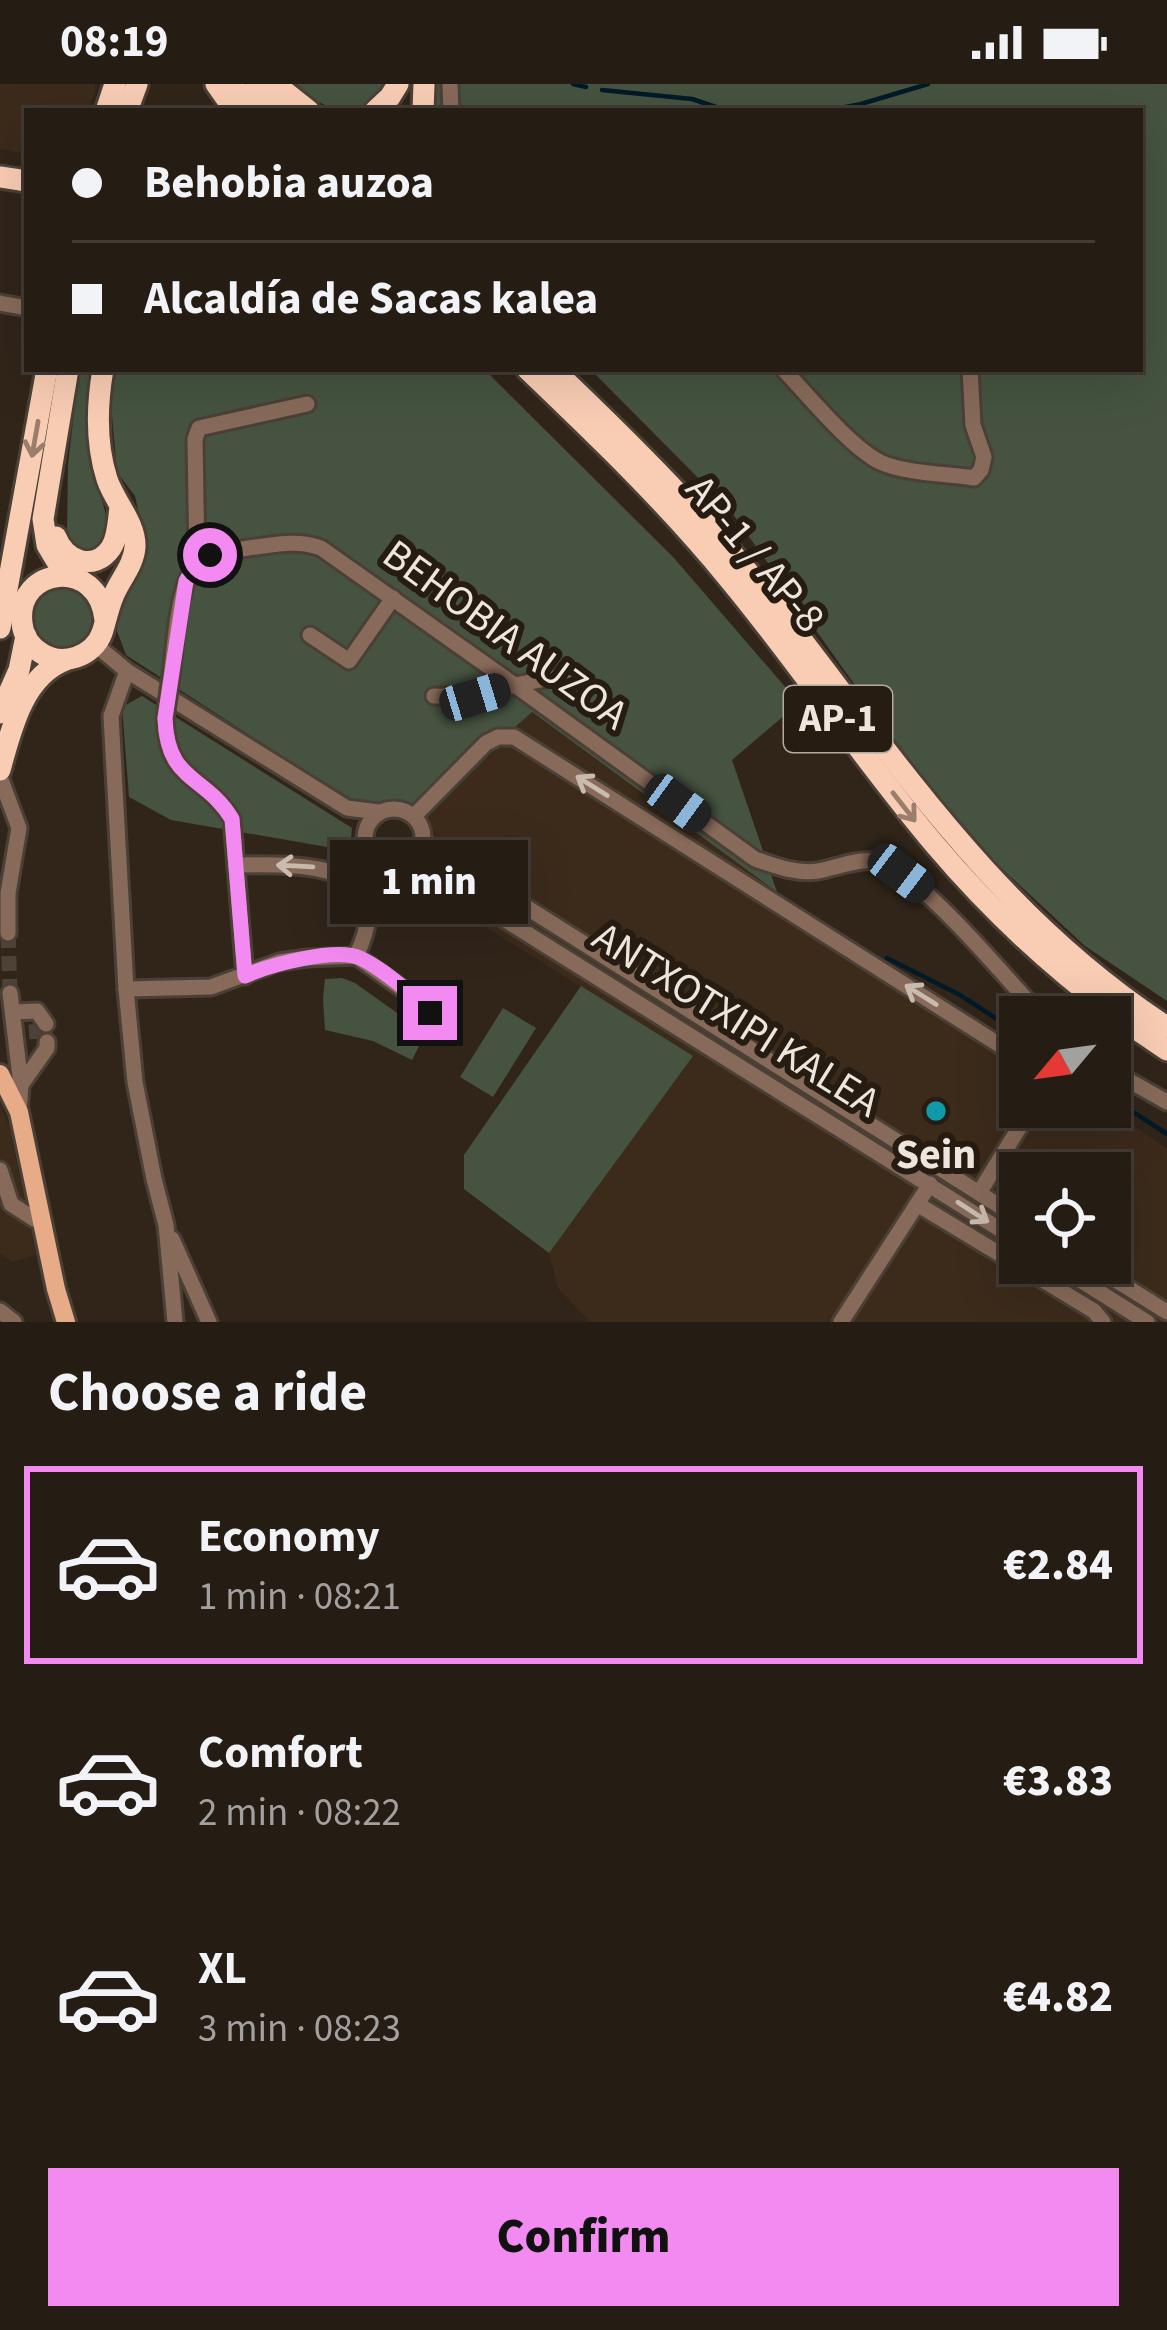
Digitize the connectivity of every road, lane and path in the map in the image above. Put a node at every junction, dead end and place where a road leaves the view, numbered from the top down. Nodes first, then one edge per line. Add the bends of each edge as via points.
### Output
1 (230, 84) edge
2 (256, 84) edge
3 (275, 84) edge
4 (398, 84) edge
5 (255, 108) edge
6 (281, 108) edge
7 (306, 108) edge
8 (378, 108) edge
9 (46, 372) edge
10 (67, 372) edge
11 (103, 372) edge
12 (511, 372) edge
13 (529, 372) edge
14 (556, 372) edge
15 (574, 372) edge
16 (786, 372) edge
17 (970, 372) edge
18 (308, 404) dead end
19 (636, 448) junction
20 (53, 451) junction
21 (612, 452) junction
22 (120, 508) junction
23 (22, 509) junction
24 (197, 562) junction
25 (74, 578) junction
26 (27, 596) junction
27 (393, 598) junction
28 (105, 620) junction
29 (0, 628) edge
30 (310, 635) dead end
31 (26, 636) junction
32 (97, 642) junction
33 (66, 659) junction
34 (127, 671) junction
35 (576, 673) dead end
36 (515, 685) junction
37 (434, 696) dead end
38 (0, 713) edge
39 (0, 774) edge
40 (347, 808) junction
41 (380, 812) junction
42 (414, 816) junction
43 (365, 836) junction
44 (423, 842) junction
45 (411, 861) junction
46 (236, 865) junction
47 (3, 903) edge
48 (8, 933) dead end
49 (356, 956) junction
50 (245, 976) junction
51 (126, 989) junction
52 (1023, 996) edge
53 (9, 1008) edge
54 (432, 1022) dead end
55 (41, 1024) dead end
56 (1167, 1028) edge
57 (42, 1042) tunnel mouth
58 (999, 1045) edge
59 (1167, 1051) edge
60 (0, 1073) edge
61 (1131, 1082) edge
62 (21, 1085) junction
63 (0, 1089) edge
64 (1167, 1102) edge
65 (19, 1112) junction
66 (1018, 1128) edge
67 (0, 1170) edge
68 (930, 1184) junction
69 (979, 1193) junction
70 (5, 1201) edge
71 (917, 1204) junction
72 (999, 1206) edge
73 (34, 1219) junction
74 (166, 1226) junction
75 (999, 1228) edge
76 (1086, 1284) edge
77 (1122, 1284) edge
78 (0, 1311) edge
79 (1167, 1312) edge
80 (14, 1322) edge
81 (62, 1322) edge
82 (175, 1322) edge
83 (209, 1322) edge
84 (842, 1322) edge
85 (1103, 1322) edge
86 (1147, 1322) edge

1 - 5 highway
2 - 6 highway
3 - 7 highway
4 - 8 highway
9 -> 23 highway
10 - 20 highway
11 - 22 highway via 101,447
12 - 21 highway
13 - 21 highway, AP-1 / AP-8 / AP-1
14 - 19 highway, AP-1 / AP-8 / AP-1
15 - 19 highway
16 - 17 street via 880,462 974,478 984,457
18 - 24 street via 199,428
19 - 56 highway, AP-1 / AP-8 / AP-1 via 741,563 975,862 1062,947
20 - 22 highway via 55,534 69,557 89,561 107,553
20 - 25 highway via 44,531 52,556
21 -> 59 highway, AP-1 / AP-8 / AP-1 via 727,576 975,890 1081,988
22 - 25 highway via 118,561 106,573
22 - 28 highway via 134,551
23 - 26 highway
23 - 29 highway
24 - 27 street, BEHOBIA AUZOA via 305,543
24 - 46 street, bridge via 186,581 165,718 176,764 232,819
25 - 26 highway via 43,581
25 - 28 highway via 100,597
26 - 31 highway
27 - 30 street via 349,661
27 - 36 street, BEHOBIA AUZOA
28 - 32 highway
31 - 33 highway via 46,656
31 - 38 highway
32 - 33 highway
32 - 34 street
33 - 39 highway via 30,689
34 - 40 street
34 - 51 street via 111,716
35 - 36 street
36 - 37 street via 475,697
36 - 52 street, BEHOBIA AUZOA via 754,859 812,872 869,860 901,873
39 - 47 street via 20,828
40 - 41 street
40 - 43 street
41 - 42 street
41 - 43 street
42 - 44 street
58 -> 42 street via 514,737 486,743
43 - 45 street via 384,865
44 - 45 street
44 - 69 street, ANTXOTXIPI KALEA
45 - 68 street, ANTXOTXIPI KALEA
49 -> 46 street via 369,914 349,878 316,867
46 - 50 street
47 - 48 street
49 - 50 street via 279,962
49 - 54 street via 424,1004
50 - 51 street via 211,987
51 - 74 street via 135,1082
53 - 55 street
53 - 62 street
57 - 62 street
60 - 65 main road
61 - 64 street
62 - 65 street
63 - 73 main road
65 - 81 main road
66 - 69 street
67 - 70 street
68 - 71 street
68 -> 75 street, ANTXOTXIPI KALEA
69 - 72 street, ANTXOTXIPI KALEA
70 - 73 street
71 - 84 street
71 - 85 street
73 - 81 main road
74 - 82 street
74 - 83 street
76 - 86 street
77 - 79 street
78 - 80 street

